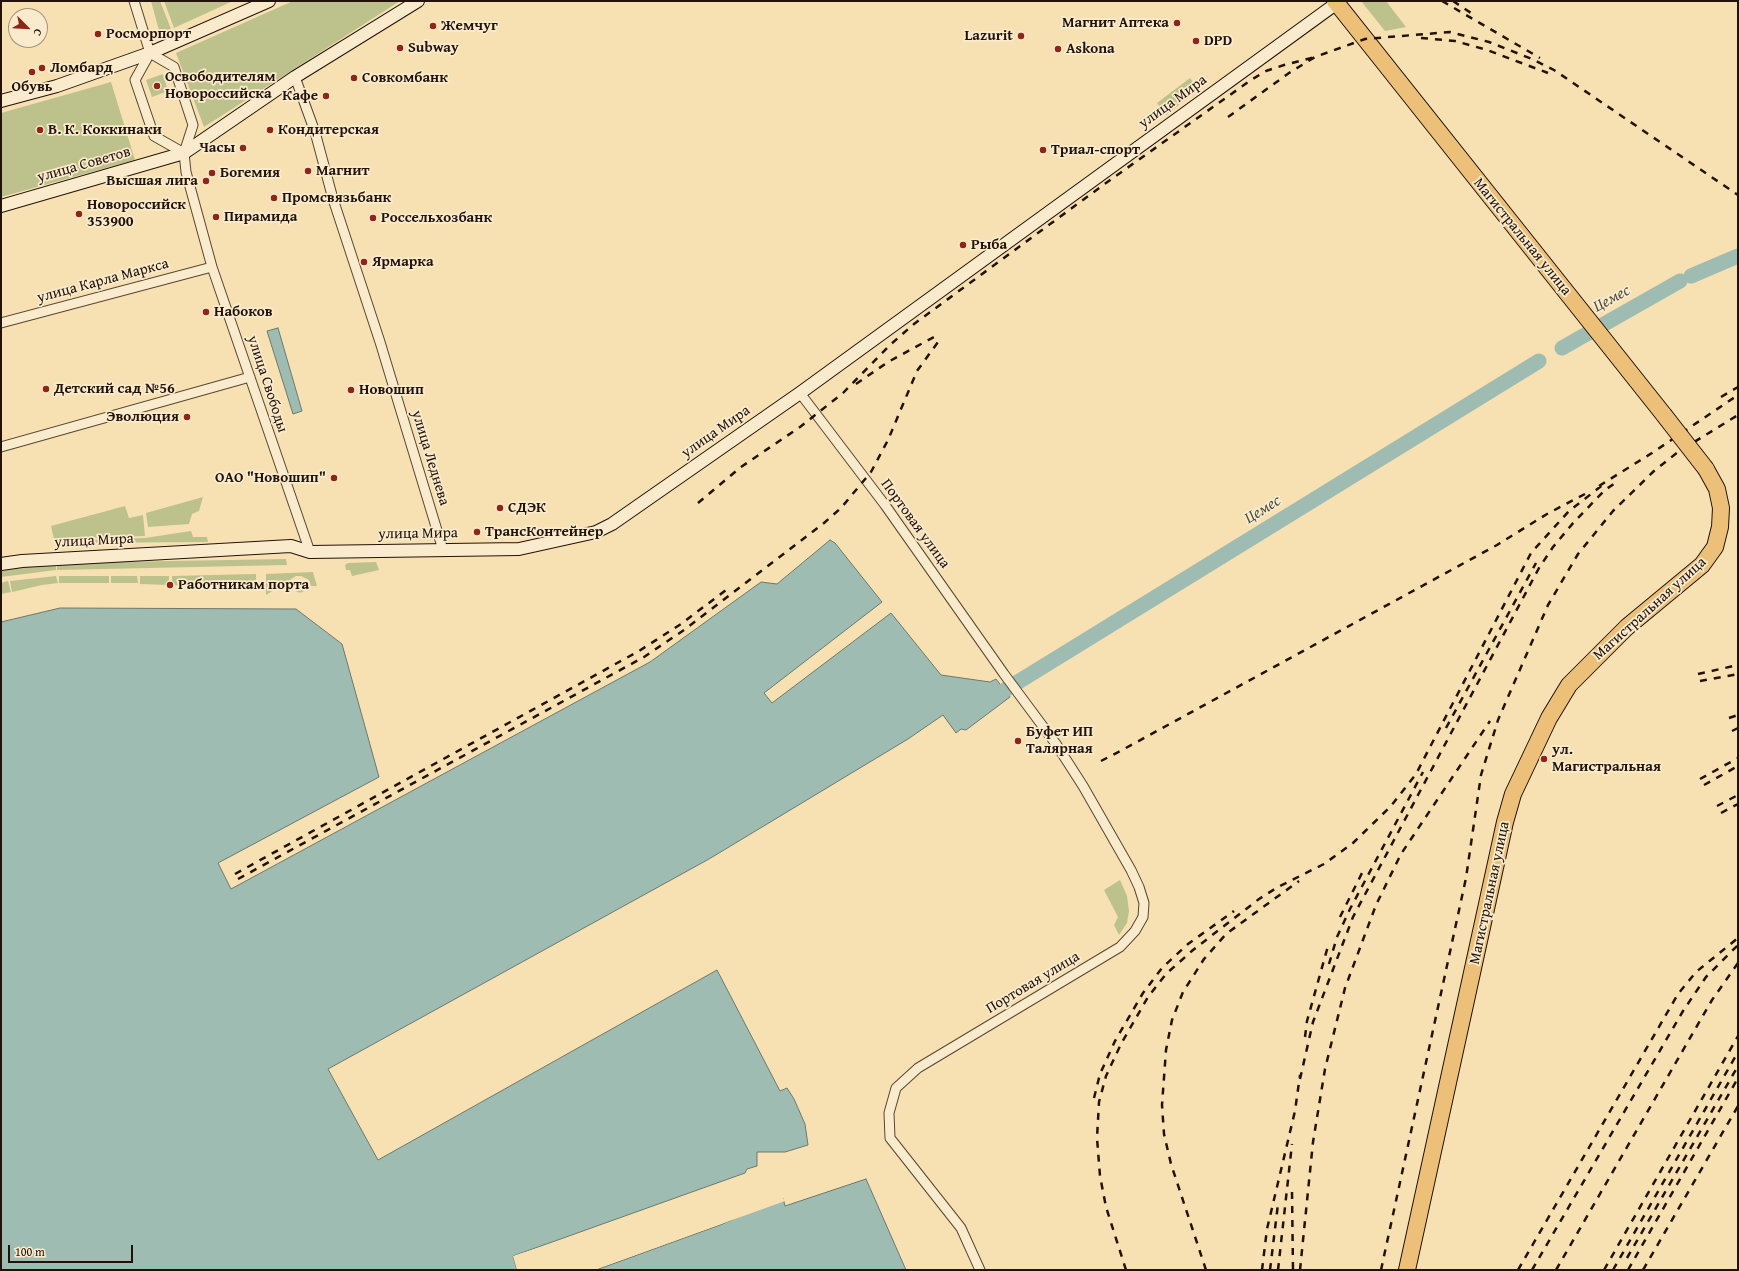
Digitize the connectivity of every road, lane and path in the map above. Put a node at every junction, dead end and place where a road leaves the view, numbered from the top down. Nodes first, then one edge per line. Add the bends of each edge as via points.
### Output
1 (134, 1) edge
2 (269, 1) edge
3 (418, 1) edge
4 (1336, 2) edge
5 (150, 53) junction
6 (295, 77) junction
7 (1, 101) edge
8 (184, 153) junction
9 (1, 206) edge
10 (212, 267) junction
11 (1, 323) edge
12 (250, 377) junction
13 (800, 394) junction
14 (1, 447) edge
15 (443, 550) junction
16 (310, 552) junction
17 (1, 564) edge
18 (980, 1270) edge
19 (1407, 1270) edge

1 - 5 street
2 - 5 street
3 - 6 street, улица Советов
4 - 13 street, улица Мира
4 - 19 highway, Магистральная улица, bridge via 1706,469 1717,489 1721,508 1715,547 1702,566 1627,627 1569,685 1548,718 1513,794
5 - 7 street via 58,86
5 - 8 street, улица Свободы via 174,67 184,95 193,125
5 - 8 street via 135,80 154,136
6 - 8 street, улица Советов
6 - 15 street, улица Леднева via 315,132 333,199 380,342
8 - 9 street, улица Советов
8 - 10 street, улица Свободы via 186,172
10 - 11 street, улица Карла Маркса
10 - 12 street, улица Свободы
12 - 14 street
12 - 16 street, улица Свободы
13 - 15 street, улица Мира via 612,524 596,532 519,549
13 - 18 street, Портовая улица via 930,567 1056,744 1083,786 1139,887 1144,903 1143,917 1135,931 1120,947 918,1068 896,1088 889,1112 890,1138 961,1228
15 - 16 street, улица Мира
16 - 17 street, улица Мира via 291,546

